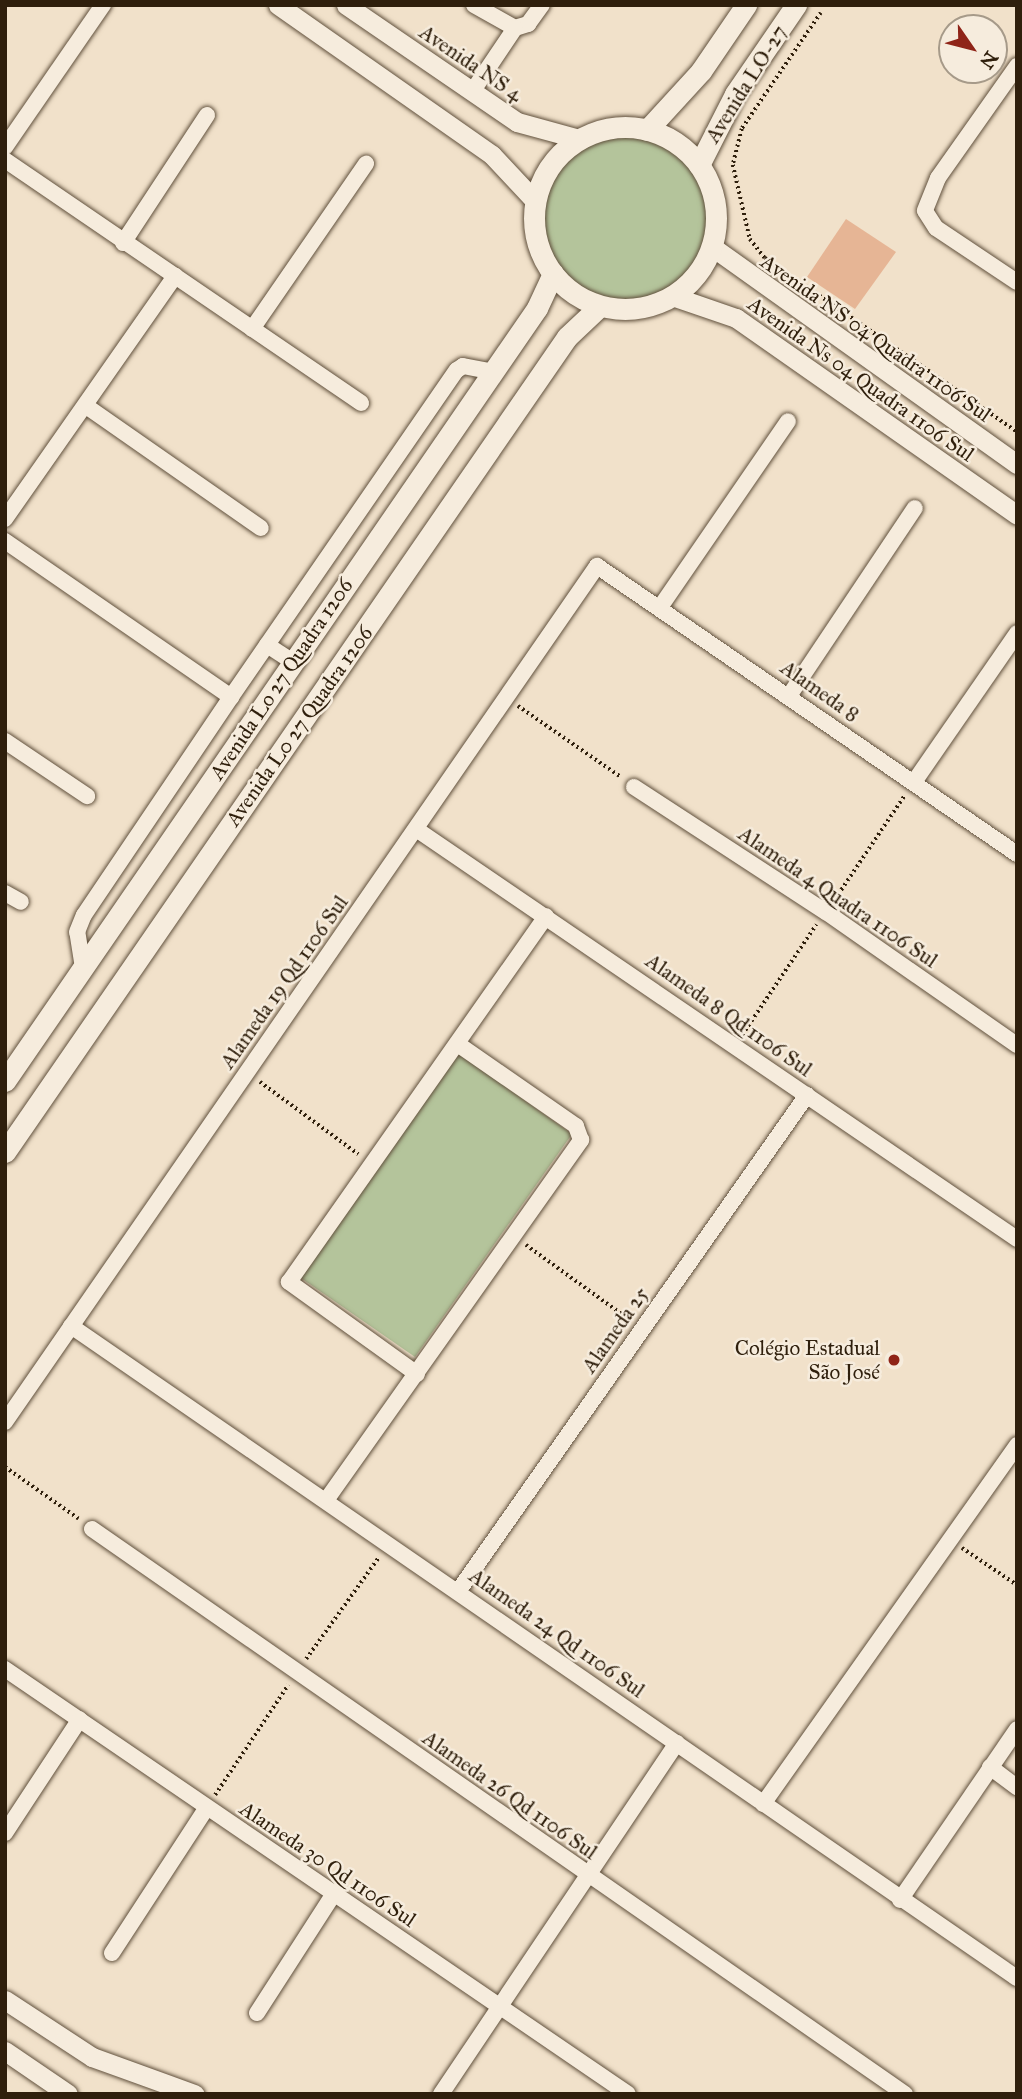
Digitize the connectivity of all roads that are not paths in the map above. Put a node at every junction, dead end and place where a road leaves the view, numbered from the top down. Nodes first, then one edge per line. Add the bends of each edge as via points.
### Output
1 (103, 5) edge
2 (278, 5) edge
3 (346, 5) edge
4 (474, 5) edge
5 (542, 5) edge
6 (746, 5) edge
7 (796, 5) edge
8 (515, 28) junction
9 (1017, 66) edge
10 (472, 92) junction
11 (206, 115) dead end
12 (647, 130) junction
13 (579, 139) junction
14 (5, 147) edge
15 (5, 160) edge
16 (366, 164) dead end
17 (699, 165) junction
18 (535, 201) junction
19 (122, 243) junction
20 (711, 246) junction
21 (553, 274) junction
22 (175, 276) junction
23 (1017, 282) edge
24 (672, 296) junction
25 (600, 306) junction
26 (252, 329) junction
27 (493, 372) junction
28 (361, 403) dead end
29 (86, 405) junction
30 (788, 421) dead end
31 (1017, 464) edge
32 (915, 508) dead end
33 (1017, 515) edge
34 (5, 519) edge
35 (261, 528) dead end
36 (5, 541) edge
37 (597, 566) joint
38 (295, 604) junction
39 (661, 606) junction
40 (322, 620) junction
41 (1017, 633) edge
42 (267, 645) junction
43 (293, 662) junction
44 (789, 696) junction
45 (231, 697) junction
46 (5, 741) edge
47 (914, 782) junction
48 (634, 787) road end
49 (87, 796) dead end
50 (416, 829) junction
51 (1017, 854) edge
52 (5, 892) edge
53 (21, 902) dead end
54 (546, 916) junction
55 (83, 968) junction
56 (459, 1045) junction
57 (1017, 1045) edge
58 (5, 1081) edge
59 (807, 1095) junction
60 (5, 1152) edge
61 (1017, 1239) edge
62 (71, 1326) junction
63 (417, 1374) junction
64 (5, 1422) edge
65 (1017, 1444) edge
66 (327, 1499) junction
67 (92, 1528) road end
68 (458, 1590) junction
69 (5, 1669) edge
70 (80, 1719) junction
71 (1017, 1729) edge
72 (677, 1743) junction
73 (990, 1767) junction
74 (1017, 1787) edge
75 (763, 1804) junction
76 (206, 1809) junction
77 (5, 1833) edge
78 (588, 1874) junction
79 (335, 1892) junction
80 (900, 1900) junction
81 (112, 1952) dead end
82 (1017, 1978) edge
83 (5, 2000) edge
84 (497, 2004) junction
85 (257, 2013) dead end
86 (5, 2050) edge
87 (68, 2094) edge
88 (194, 2094) edge
89 (441, 2094) edge
90 (628, 2094) edge
91 (905, 2094) edge

1 - 14 street
2 - 18 street via 492,155
3 - 10 street, Avenida NS 4
4 - 8 street
5 - 8 street via 528,24
6 - 12 main road, Avenida LO-27 via 701,71
7 - 17 main road, Avenida LO-27 via 736,94
8 - 10 street
9 - 23 street via 938,178 925,211 936,228
10 - 13 street, Avenida NS 4 via 531,128
11 - 19 street
12 - 13 main road via 601,130
12 - 17 main road via 670,139
13 - 18 main road via 551,165
15 - 19 street
16 - 26 street
17 - 20 main road via 713,196 716,221
18 - 21 main road via 534,227 540,252
19 - 22 street
20 - 24 main road via 702,265
20 - 31 street, Avenida NS 04 Quadra 1106 Sul
21 - 25 main road via 582,299
21 - 27 main road, Avenida Lo 27 Quadra 1206 via 537,308
22 - 26 street
22 - 29 street
24 - 25 main road via 637,308
24 - 33 street, Avenida Ns 04 Quadra 1106 Sul via 736,318
25 - 60 main road, Avenida L0 27 Quadra 1206 via 567,337
26 - 28 street
27 - 38 street via 463,366 457,370
27 - 40 main road, Avenida Lo 27 Quadra 1206
29 - 34 street
29 - 35 street
30 - 39 street
32 - 44 street
36 - 45 street
37 - 39 street, Alameda 8
37 - 50 street, Alameda 19 Qd 1106 Sul
38 - 40 street
38 - 42 street
39 - 44 street, Alameda 8
40 - 43 main road, Avenida Lo 27 Quadra 1206
41 - 47 street
42 - 43 street
42 - 45 street
43 - 55 main road, Avenida Lo 27 Quadra 1206
44 - 47 street, Alameda 8
45 - 55 street via 84,915 77,932
46 - 49 street
47 - 51 street, Alameda 8
48 - 57 street, Alameda 4 Quadra 1106 Sul via 826,912
50 - 54 street, Alameda 8 Qd 1106 Sul
50 - 62 street, Alameda 19 Qd 1106 Sul
52 - 53 street
54 - 56 street
54 - 59 street, Alameda 8 Qd 1106 Sul
55 - 58 main road, Avenida Lo 27 Quadra 1206
56 - 63 street via 581,1133 516,1238
56 - 63 street via 289,1282
59 - 61 street, Alameda 8 Qd 1106 Sul
59 - 68 street, Alameda 25
62 - 64 street, Alameda 19 Qd 1106 Sul
62 - 66 street, Alameda 24 Qd 1106 Sul
63 - 66 street
65 - 75 street
66 - 68 street, Alameda 24 Qd 1106 Sul
67 - 78 street, Alameda 26 Qd 1106 Sul
68 - 72 street, Alameda 24 Qd 1106 Sul
69 - 70 street, Alameda 30 Qd 1106 Sul
70 - 76 street, Alameda 30 Qd 1106 Sul
70 - 77 street
71 - 73 street
72 - 75 street, Alameda 24 Qd 1106 Sul
72 - 78 street
73 - 74 street
73 - 80 street
75 - 80 street, Alameda 24 Qd 1106 Sul
76 - 79 street, Alameda 30 Qd 1106 Sul
76 - 81 street
78 - 84 street
78 - 91 street, Alameda 26 Qd 1106 Sul
79 - 84 street, Alameda 30 Qd 1106 Sul
79 - 85 street
80 - 82 street, Alameda 24 Qd 1106 Sul
83 - 88 street via 92,2057
84 - 89 street
84 - 90 street, Alameda 30 Qd 1106 Sul
86 - 87 street

